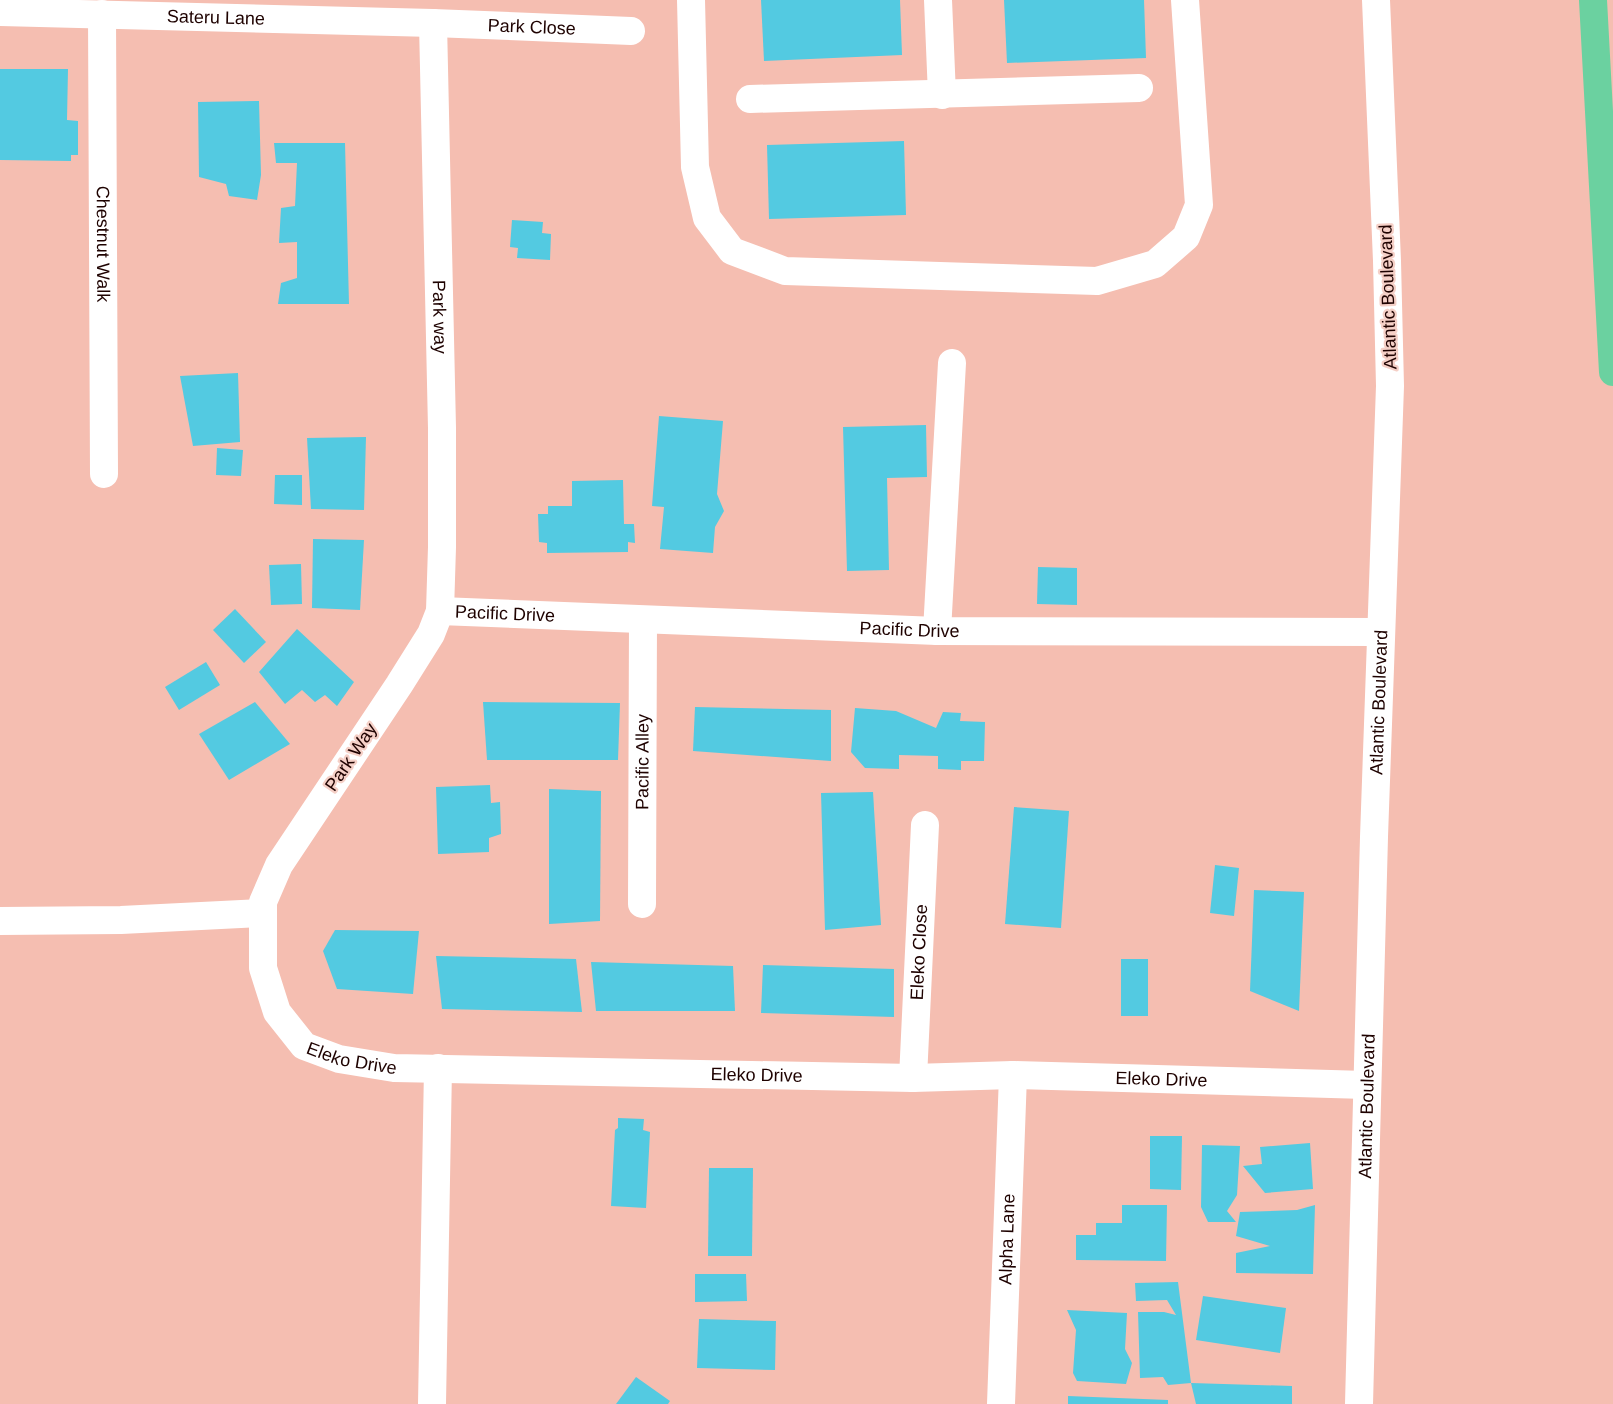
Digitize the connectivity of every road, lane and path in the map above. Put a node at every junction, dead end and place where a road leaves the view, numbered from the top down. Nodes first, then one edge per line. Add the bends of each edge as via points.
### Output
1 (691, 0) edge
2 (938, 0) edge
3 (1185, 0) edge
4 (1376, 0) edge
5 (1593, 0) edge
6 (0, 12) edge
7 (102, 14) junction
8 (433, 23) junction
9 (631, 31) dead end
10 (1604, 66) edge
11 (1139, 88) dead end
12 (942, 94) junction
13 (750, 99) dead end
14 (952, 363) dead end
15 (1613, 365) edge
16 (1613, 372) edge
17 (104, 474) dead end
18 (440, 611) junction
19 (643, 620) junction
20 (937, 630) junction
21 (1380, 632) junction
22 (925, 825) dead end
23 (642, 904) dead end
24 (263, 908) junction
25 (0, 920) edge
26 (438, 1068) junction
27 (1013, 1075) junction
28 (913, 1078) junction
29 (1366, 1085) junction
30 (432, 1404) edge
31 (1001, 1404) edge
32 (1359, 1404) edge

1 - 3 street via 695,166 707,218 732,251 785,271 1097,281 1155,264 1186,237 1199,205
2 - 12 street
4 - 21 street, Atlantic Boulevard via 1390,386
5 - 10 main road
6 - 7 street, Sateru Lane
7 - 8 street, Sateru Lane
7 - 17 street, Chestnut Walk
8 - 9 street, Park Close
8 - 18 street, Park way via 442,428
10 - 15 main road
11 - 12 street
12 - 13 street
14 - 20 street
15 - 16 main road
18 - 19 street, Pacific Drive
18 - 24 street, Park Way via 431,634 399,685 279,865
19 - 20 street, Pacific Drive
19 - 23 street, Pacific Alley
20 - 21 street, Pacific Drive
21 - 29 street, Atlantic Boulevard
22 - 28 street, Eleko Close
24 - 25 street via 121,920
24 - 26 street, Eleko Drive via 263,968 277,1012 304,1046 339,1059 394,1068
26 - 28 street, Eleko Drive
26 - 30 street
27 - 28 street, Eleko Drive
27 - 29 street, Eleko Drive
27 - 31 street, Alpha Lane
29 - 32 street, Atlantic Boulevard

